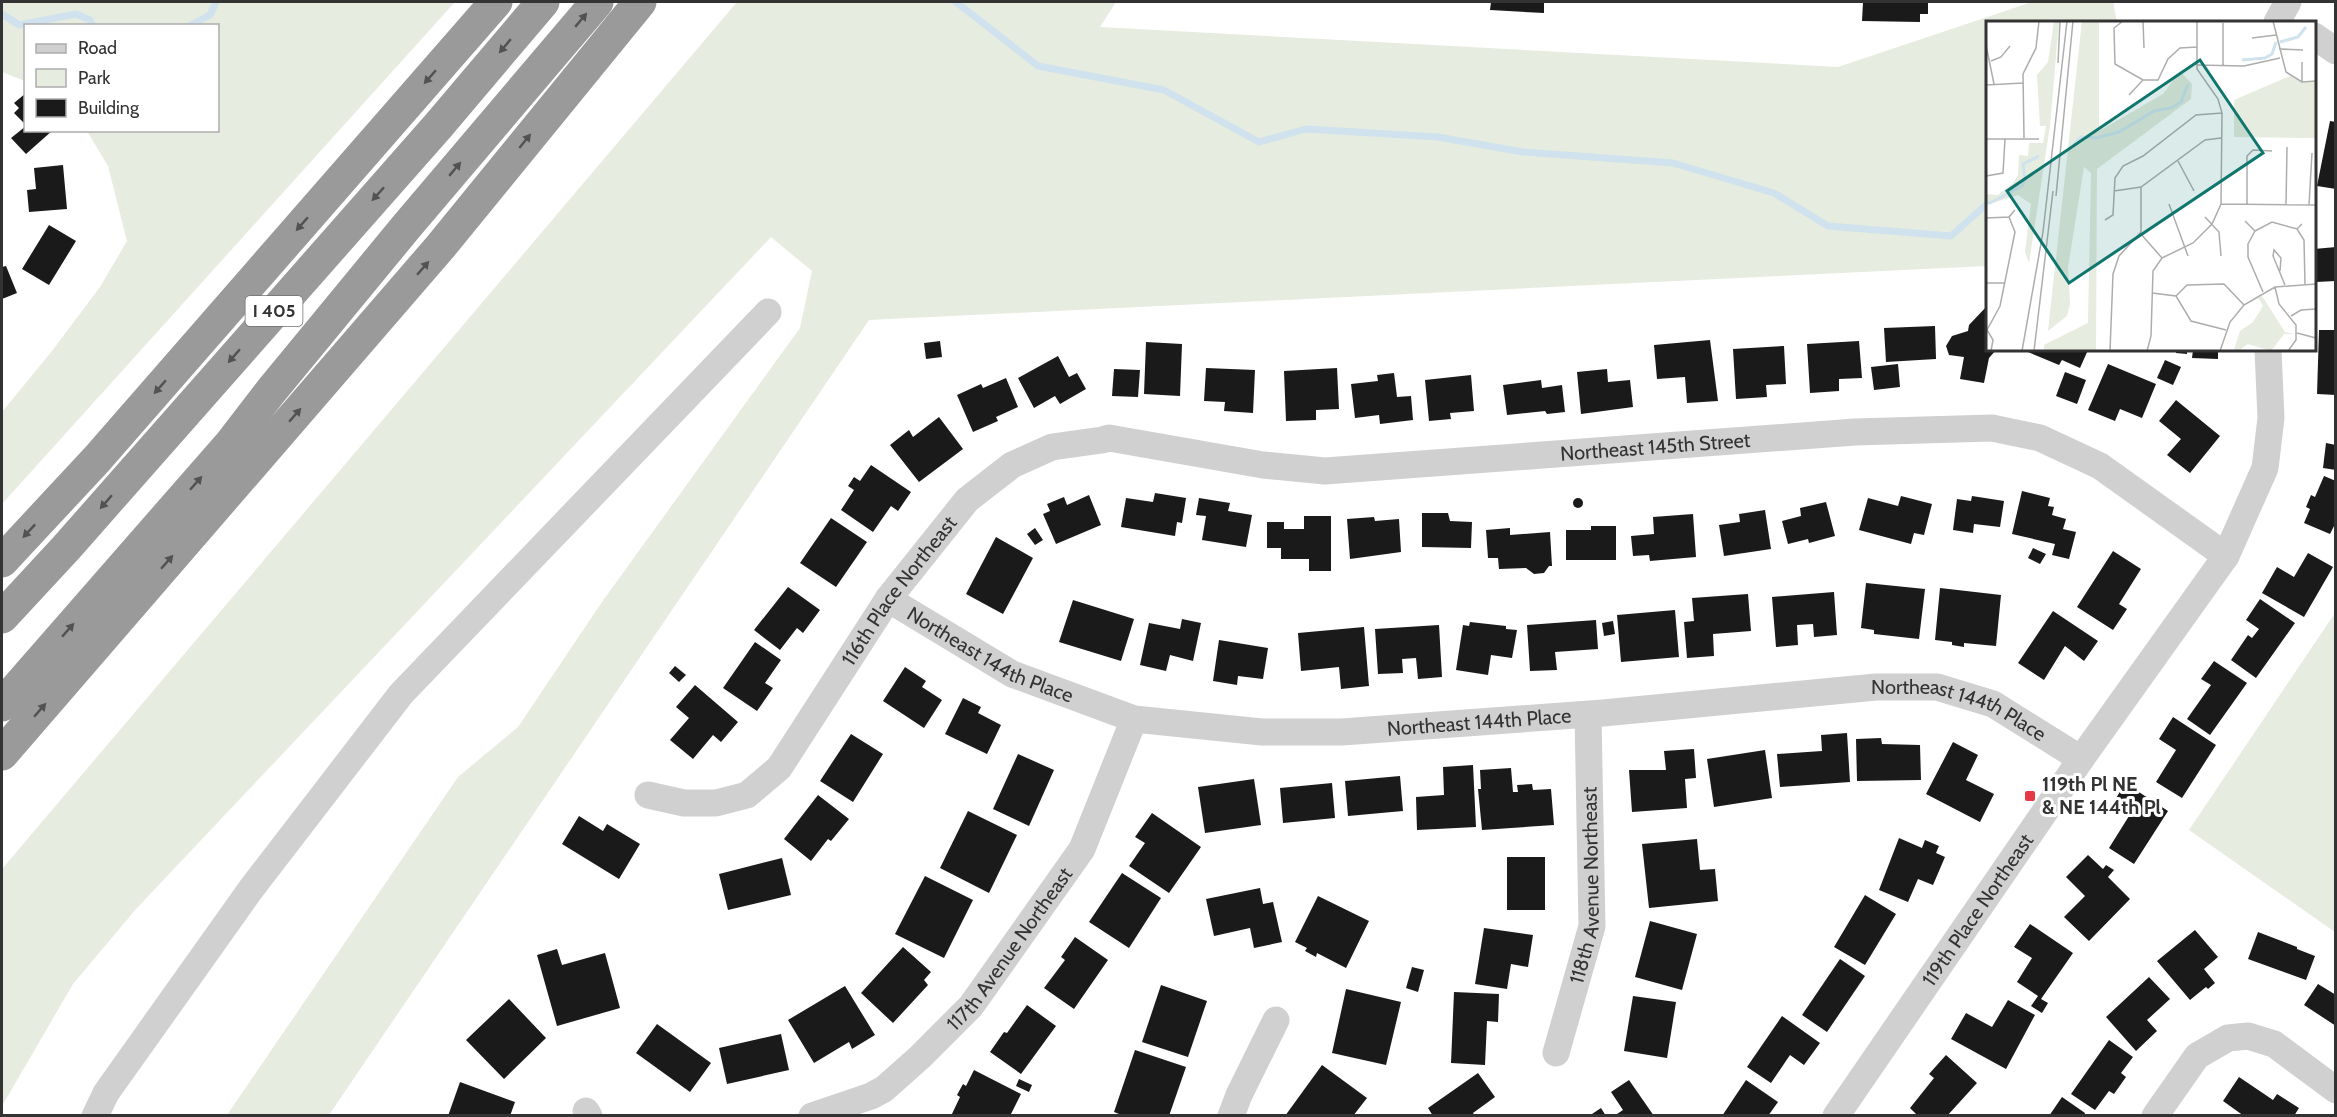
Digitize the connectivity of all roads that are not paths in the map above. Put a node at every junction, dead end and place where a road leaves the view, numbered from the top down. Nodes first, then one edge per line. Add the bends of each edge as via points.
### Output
1 (496, 2) edge
2 (543, 2) edge
3 (597, 2) edge
4 (640, 2) edge
5 (2316, 37) edge
6 (2336, 51) edge
7 (488, 186) junction
8 (768, 312) dead end
9 (2268, 351) edge
10 (271, 391) junction
11 (1052, 447) joint
12 (2226, 556) junction
13 (2, 561) edge
14 (888, 599) junction
15 (2, 617) edge
16 (2, 705) edge
17 (1588, 715) junction
18 (1134, 719) junction
19 (2, 754) edge
20 (2081, 759) junction
21 (648, 795) dead end
22 (1276, 1020) dead end
23 (1556, 1053) dead end
24 (2336, 1090) edge
25 (874, 1106) edge
26 (95, 1116) edge
27 (812, 1116) edge
28 (1231, 1116) edge
29 (1836, 1116) edge
30 (2155, 1116) edge

1 -> 13 highway, I 405 via 97,459
2 -> 15 highway, I 405 via 438,126
10 -> 3 highway, I 405
7 -> 4 highway, I 405
5 - 6 street
7 - 10 highway, I 405 via 445,207 294,380
19 -> 7 highway, I 405 via 441,246
8 - 26 street via 401,694 251,889 106,1093
9 - 12 street, 119th Place Northeast via 2271,418 2265,468
16 -> 10 highway, I 405
11 - 12 street, Northeast 145th Street via 1109,438 1263,465 1325,471 1843,433 1992,428 2040,438 2100,466
11 - 14 street, 116th Place Northeast via 1012,465 967,500
12 - 20 street, 119th Place Northeast
14 - 18 street, Northeast 144th Place via 1012,674
14 - 21 street, 116th Place Northeast via 779,768 747,795 717,803 684,803
17 - 18 street, Northeast 144th Place via 1342,732 1262,732
17 - 20 street, Northeast 144th Place via 1876,687 1937,687 1993,704
17 - 23 street, 118th Avenue Northeast via 1592,926
18 - 25 street, 117th Avenue Northeast via 1082,849 971,1006 884,1089
20 - 29 street, 119th Place Northeast
22 - 28 street
24 - 30 street via 2274,1044 2248,1036 2228,1038 2197,1056
25 - 27 street, 117th Avenue Northeast

